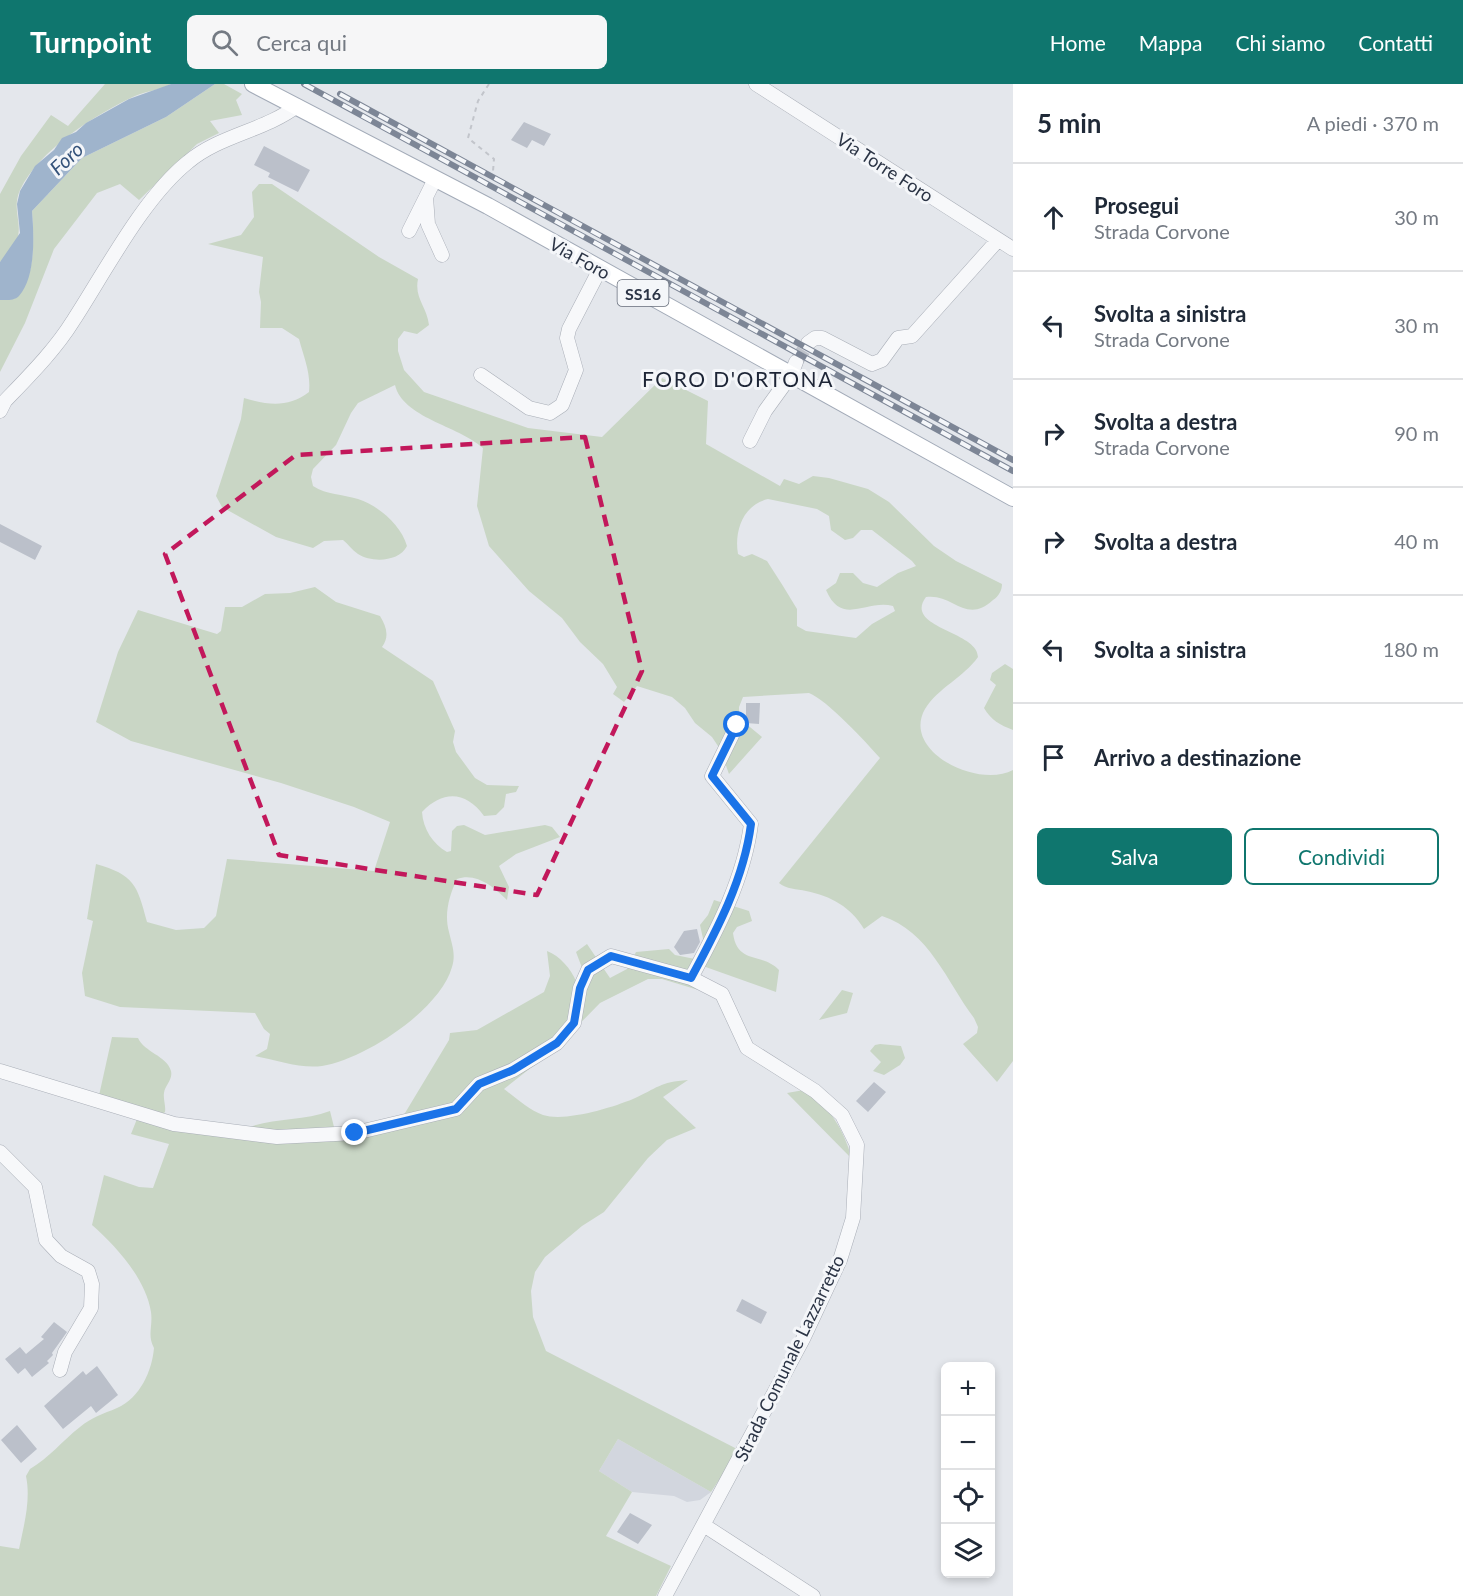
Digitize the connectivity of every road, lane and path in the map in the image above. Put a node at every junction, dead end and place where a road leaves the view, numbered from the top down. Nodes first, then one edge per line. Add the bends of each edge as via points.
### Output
1 (253, 84) edge
2 (489, 84) edge
3 (756, 84) edge
4 (297, 106) junction
5 (493, 171) dead end
6 (435, 179) junction
7 (426, 197) junction
8 (409, 231) dead end
9 (998, 240) junction
10 (1013, 249) edge
11 (442, 255) dead end
12 (600, 269) junction
13 (808, 344) dead end
14 (793, 368) junction
15 (481, 375) dead end
16 (0, 411) edge
17 (750, 441) dead end
18 (1013, 498) edge
19 (737, 725) dead end
20 (691, 978) junction
21 (0, 1071) edge
22 (0, 1152) edge
23 (60, 1370) dead end
24 (705, 1526) junction
25 (665, 1596) edge
26 (813, 1596) edge

1 - 4 main road, Via Foro / SS16
2 - 5 path via 478,101 468,138 494,159
3 - 9 street, Via Torre Foro
4 - 6 main road, Via Foro / SS16
4 - 16 street via 280,119 210,147 188,161 166,183 72,323
6 - 7 street
6 - 12 main road, Via Foro / SS16
7 - 8 street
7 - 11 street via 428,224
9 - 10 street, Via Torre Foro
9 - 13 street via 912,336 898,339 882,360 872,364 822,338
12 - 14 main road, Via Foro / SS16
12 - 15 street via 569,329 567,338 576,370 562,405 550,413 530,408
14 - 17 street
14 - 18 main road, Via Foro / SS16
19 - 20 street via 712,776 751,824 748,846 721,920
20 - 21 street via 611,956 588,970 580,988 574,1023 557,1043 513,1070 479,1084 456,1109 355,1133 277,1137 174,1124
20 - 24 street, Strada Comunale Lazzarretto via 722,994 747,1047 815,1091 843,1115 857,1145 853,1218 840,1260
22 - 23 street via 35,1187 46,1240 61,1256 88,1271 92,1284 91,1308 65,1352
24 - 25 street, Strada Comunale Lazzarretto via 679,1565
24 - 26 street

